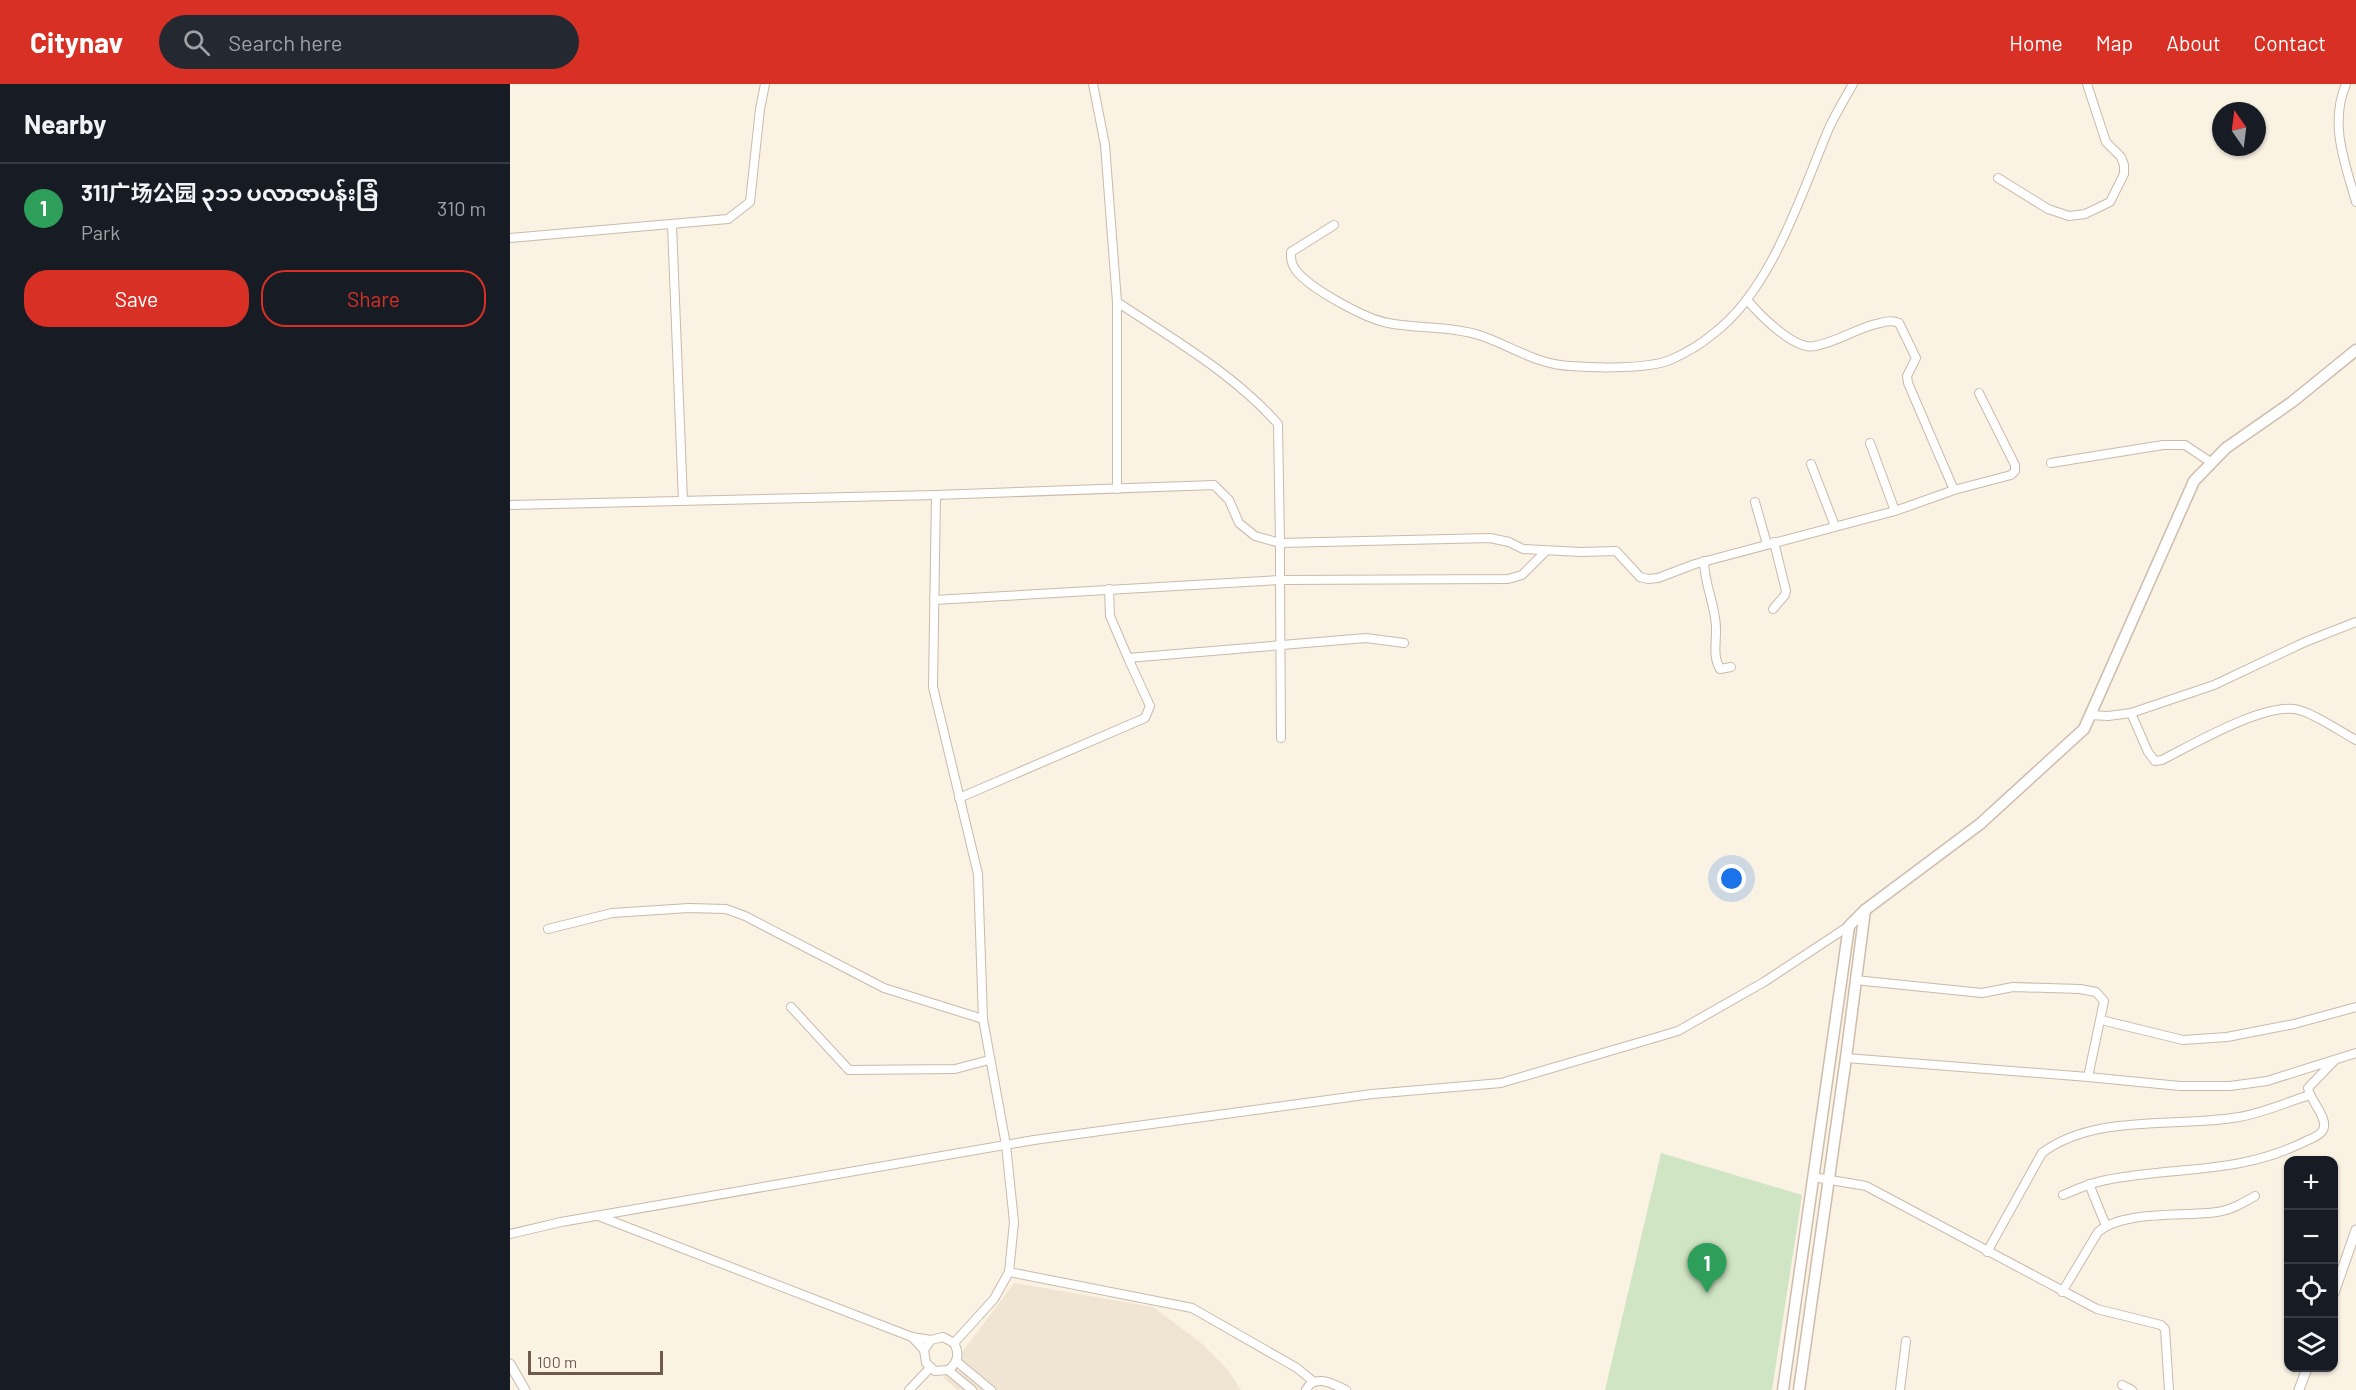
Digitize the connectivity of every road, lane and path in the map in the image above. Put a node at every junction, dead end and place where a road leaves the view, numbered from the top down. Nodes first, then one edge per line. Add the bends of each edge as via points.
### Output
1 (765, 84) edge
2 (1093, 84) edge
3 (1853, 84) edge
4 (2087, 84) edge
5 (2346, 84) edge
6 (1998, 178) dead end
7 (2356, 202) edge
8 (672, 225) junction
9 (1334, 225) dead end
10 (510, 238) edge
11 (1748, 301) junction
12 (1117, 302) junction
13 (2356, 350) edge
14 (1979, 393) dead end
15 (1870, 443) dead end
16 (2051, 463) dead end
17 (2212, 463) junction
18 (1811, 464) dead end
19 (1117, 489) junction
20 (1954, 490) junction
21 (936, 495) junction
22 (683, 501) junction
23 (1755, 502) dead end
24 (510, 505) edge
25 (1895, 511) junction
26 (1835, 526) junction
27 (1280, 543) junction
28 (1770, 543) junction
29 (1547, 550) junction
30 (1704, 561) junction
31 (1280, 580) junction
32 (1109, 589) junction
33 (934, 600) junction
34 (1773, 609) dead end
35 (2356, 622) edge
36 (1404, 643) dead end
37 (1280, 645) junction
38 (1128, 658) junction
39 (1731, 667) dead end
40 (2131, 713) junction
41 (2090, 715) junction
42 (1281, 738) dead end
43 (2356, 740) edge
44 (959, 798) junction
45 (1865, 910) junction
46 (1849, 926) junction
47 (548, 929) dead end
48 (1855, 980) junction
49 (791, 1007) dead end
50 (2356, 1007) edge
51 (983, 1019) junction
52 (2101, 1020) junction
53 (2356, 1053) edge
54 (1846, 1058) junction
55 (989, 1060) junction
56 (2335, 1060) junction
57 (2088, 1077) junction
58 (2310, 1095) junction
59 (1006, 1145) junction
60 (1813, 1178) junction
61 (1829, 1180) junction
62 (2089, 1184) junction
63 (2063, 1195) dead end
64 (2255, 1196) dead end
65 (600, 1216) junction
66 (2106, 1226) junction
67 (2356, 1230) edge
68 (510, 1234) edge
69 (1987, 1252) junction
70 (1800, 1271) junction
71 (1009, 1272) junction
72 (1815, 1273) junction
73 (2338, 1282) edge
74 (2062, 1292) junction
75 (912, 1337) junction
76 (931, 1340) junction
77 (1906, 1341) dead end
78 (954, 1343) junction
79 (924, 1350) junction
80 (957, 1361) junction
81 (510, 1364) edge
82 (1786, 1365) junction
83 (1802, 1367) junction
84 (930, 1368) junction
85 (948, 1370) junction
86 (2306, 1372) edge
87 (1314, 1382) junction
88 (2122, 1385) dead end
89 (525, 1390) edge
90 (909, 1390) edge
91 (972, 1390) edge
92 (992, 1390) edge
93 (1306, 1390) edge
94 (1346, 1390) edge
95 (1783, 1390) edge
96 (1799, 1390) edge
97 (1900, 1390) edge
98 (2132, 1390) edge
99 (2169, 1390) edge
100 (2299, 1390) edge

1 - 8 street via 750,202 728,219
2 - 12 street via 1105,145
3 - 11 street via 1831,125 1790,224
4 - 6 street via 2106,142 2124,165 2124,174 2110,202 2085,214 2069,216 2048,209
5 - 7 street via 2338,119 2340,144
8 - 10 street
8 - 22 street
9 - 11 street via 1291,252 1291,261 1296,270 1340,303 1386,323 1481,335 1546,363 1626,367 1669,361 1713,334
11 - 20 street via 1764,320 1801,345 1814,347 1863,328 1892,320 1899,323 1916,358 1907,376 1908,383
12 - 19 street
12 - 27 street via 1201,357 1259,402 1278,424
13 - 17 main road via 2226,448
14 - 20 street via 2015,471
15 - 25 street
16 - 17 street via 2163,445 2185,446
17 - 41 main road via 2194,481
18 - 26 street
19 - 21 street
19 - 27 street via 1214,485 1229,500 1239,523 1255,536
20 - 25 street
21 - 22 street
21 - 33 street
22 - 24 street
23 - 28 street
25 - 26 street
26 - 28 street
27 - 29 street via 1490,538 1523,549
27 - 31 street
28 - 30 street
28 - 34 street via 1786,591
29 - 30 street via 1616,551 1641,577 1648,579
29 - 31 street via 1522,575 1508,579
30 - 39 street via 1718,664 1720,669
31 - 32 street
31 - 37 street
32 - 33 street
32 - 38 street via 1110,616
33 - 44 street via 933,687
35 - 40 street via 2214,685
36 - 37 street via 1366,638
37 - 38 street
37 - 42 street
38 - 44 street via 1150,706 1145,717
40 - 41 street
40 - 43 street via 2155,761 2250,717 2286,709 2299,710
41 - 45 main road via 2084,729 1980,824
44 - 51 street via 978,874
45 - 46 main road
45 - 48 main road
46 - 59 street via 1764,982 1678,1031 1501,1083 1372,1094
46 - 60 main road
47 - 51 street via 612,913 726,909 884,988
48 - 52 street via 1982,993 2013,987 2080,989 2096,992 2104,1001
48 - 54 main road
49 - 55 street via 849,1070 955,1069
50 - 52 street via 2227,1037 2183,1040
51 - 55 street
52 - 57 street
53 - 56 street
54 - 57 street
54 - 61 main road
55 - 59 street
56 - 57 street via 2267,1081 2230,1086 2180,1086
56 - 58 street via 2308,1088
58 - 62 street via 2323,1121 2323,1131 2296,1146 2222,1168
58 - 69 street via 2242,1117 2120,1125 2055,1143 2042,1153
59 - 65 street
59 - 71 street via 1014,1222
60 - 61 street
60 - 70 main road
61 - 69 street via 1866,1186
61 - 72 main road
62 - 63 street
62 - 66 street
64 - 66 street via 2220,1212 2136,1219
65 - 68 street
65 - 75 street
66 - 74 street via 2098,1232
67 - 73 street
69 - 74 street
70 - 72 main road
70 - 82 main road
71 - 78 street via 994,1299
71 - 87 street via 1192,1308 1297,1368
72 - 83 main road
74 - 99 street via 2097,1309 2161,1325 2165,1329
75 - 76 street
75 - 79 street
76 - 78 street via 943,1337
76 - 79 street
77 - 97 street
78 - 80 street
79 - 84 street
80 - 85 street
80 - 92 street
81 - 89 street
82 - 83 main road
82 - 95 main road
83 - 96 main road
84 - 85 street
84 - 90 street
85 - 91 street
86 - 100 street
87 - 93 street
87 - 94 street via 1325,1381
88 - 98 street

